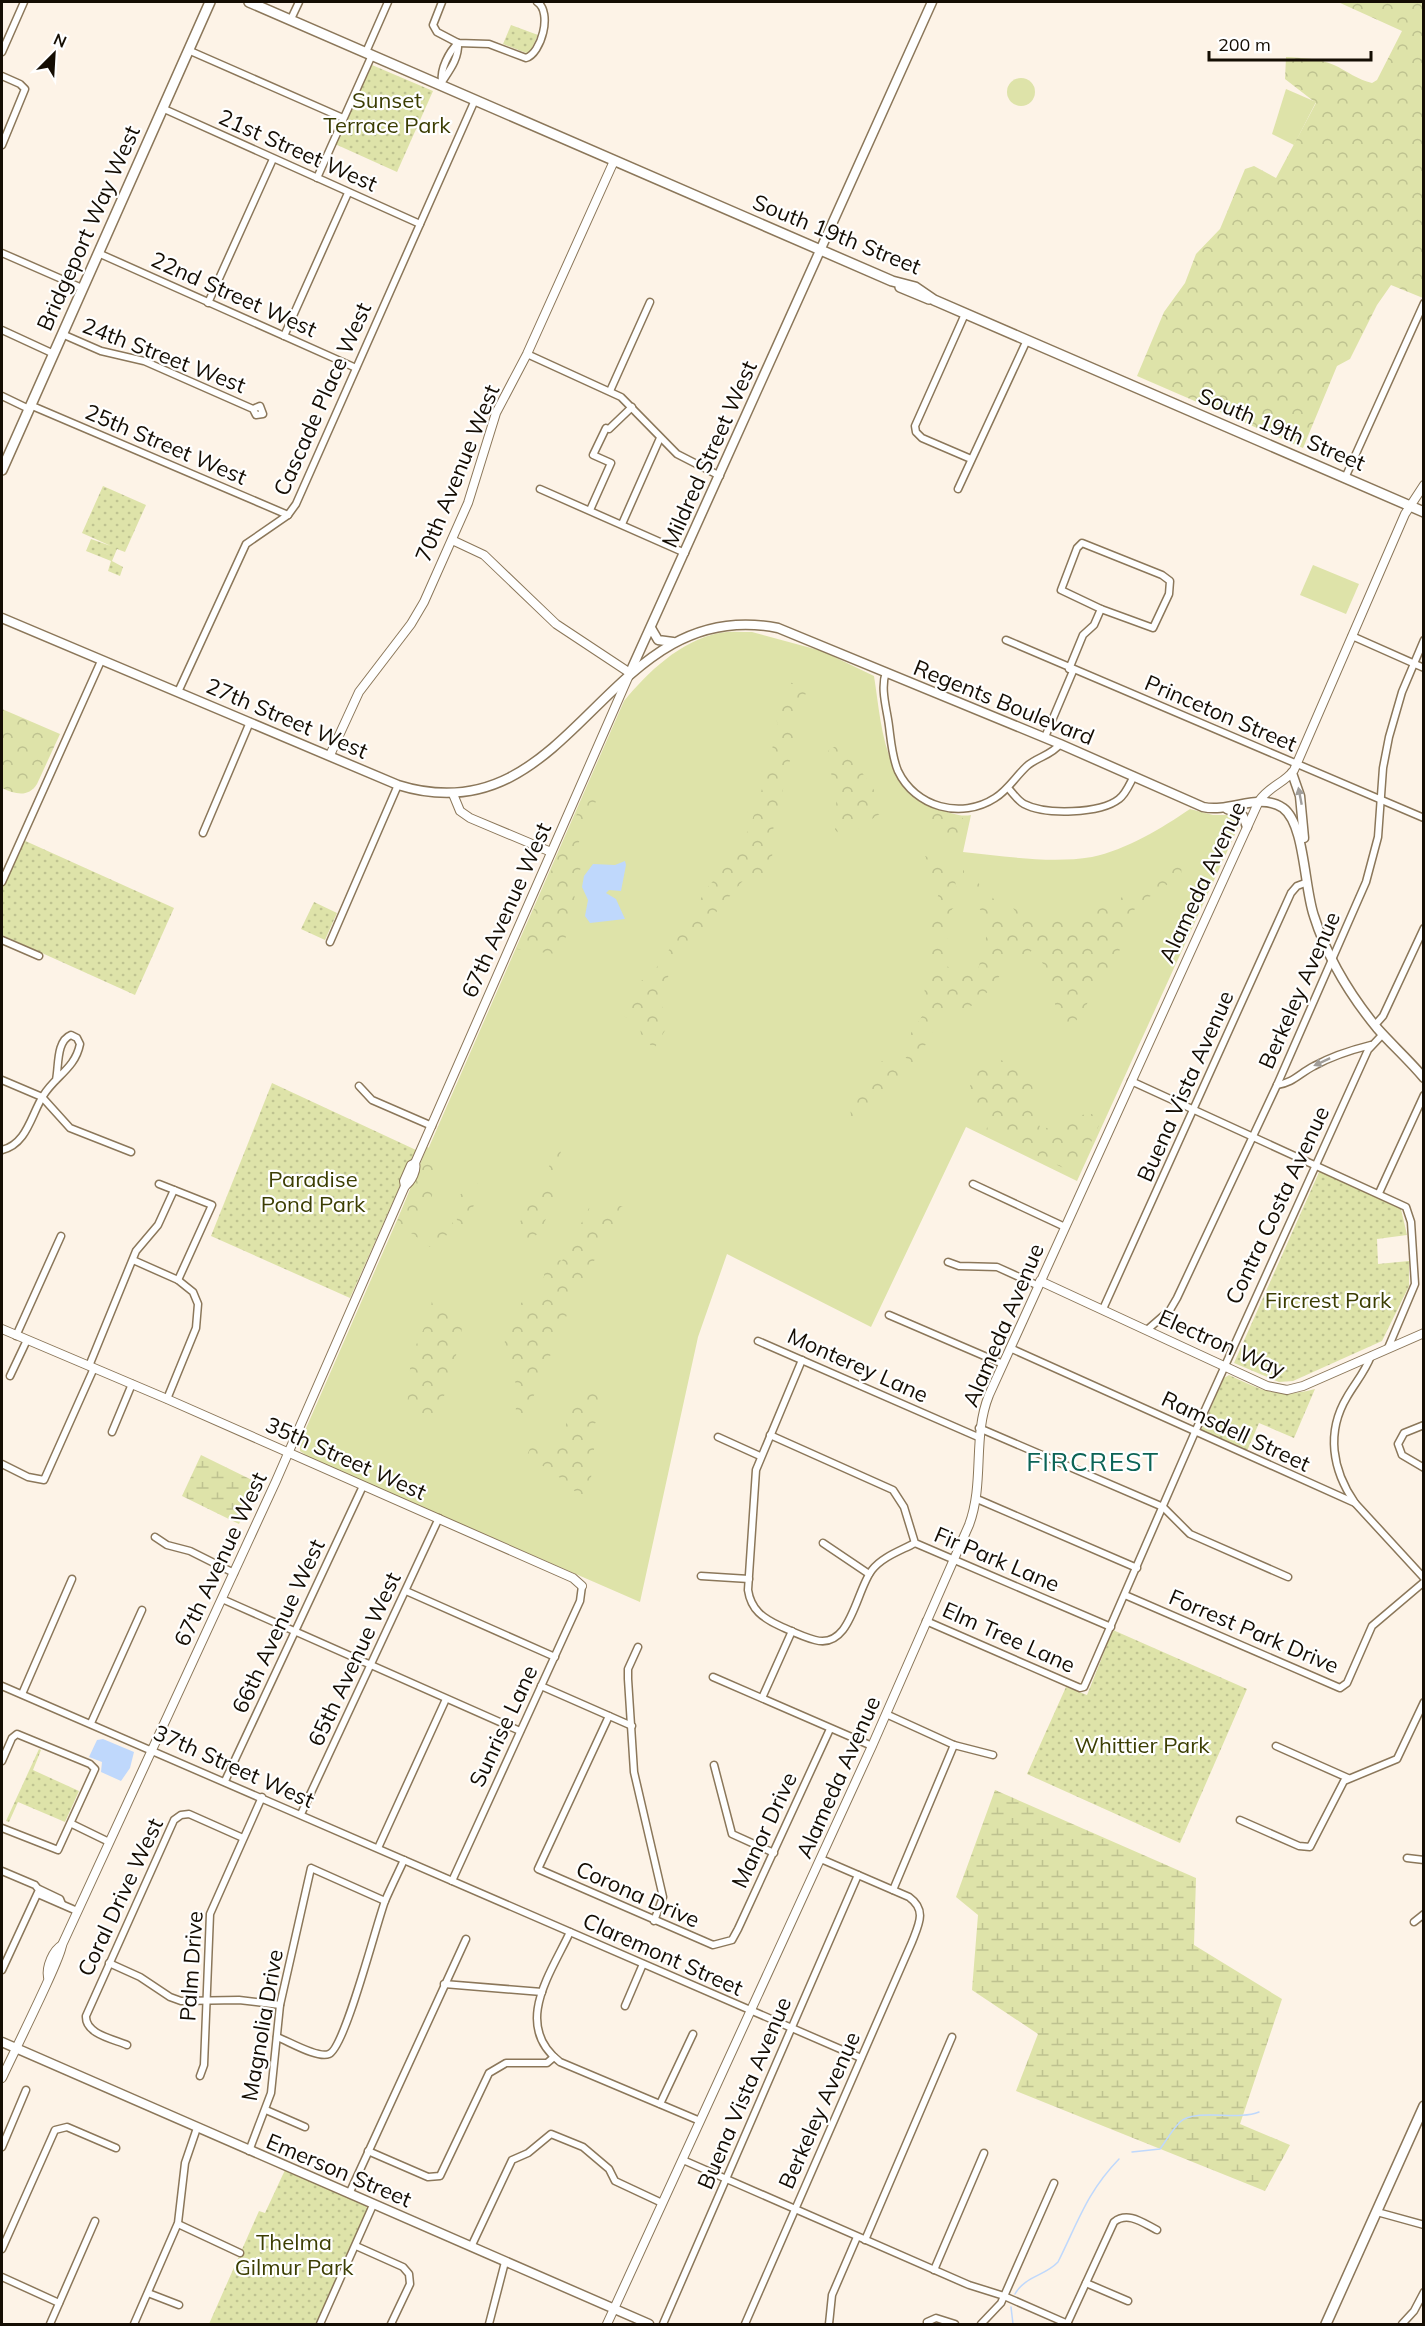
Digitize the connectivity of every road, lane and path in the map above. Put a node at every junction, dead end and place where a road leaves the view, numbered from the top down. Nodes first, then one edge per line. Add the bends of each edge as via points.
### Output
1 (24, 2) edge
2 (210, 2) edge
3 (249, 2) edge
4 (299, 2) edge
5 (388, 2) edge
6 (442, 2) edge
7 (537, 2) edge
8 (932, 2) edge
9 (291, 19) junction
10 (458, 44) junction
11 (188, 50) junction
12 (2, 52) edge
13 (369, 54) junction
14 (2, 76) edge
15 (441, 83) junction
16 (475, 100) junction
17 (162, 108) junction
18 (343, 118) junction
19 (2, 145) edge
20 (273, 159) junction
21 (614, 161) junction
22 (317, 178) junction
23 (348, 193) junction
24 (420, 224) junction
25 (821, 250) junction
26 (2, 253) edge
27 (98, 253) junction
28 (82, 288) junction
29 (650, 302) dead end
30 (208, 303) junction
31 (1424, 303) edge
32 (965, 314) junction
33 (2, 330) edge
34 (62, 334) junction
35 (284, 336) junction
36 (1027, 340) junction
37 (54, 354) junction
38 (527, 354) junction
39 (356, 368) junction
40 (610, 391) junction
41 (2, 396) edge
42 (30, 407) junction
43 (632, 407) junction
44 (253, 409) dead end
45 (660, 438) junction
46 (971, 459) junction
47 (2, 470) edge
48 (720, 476) junction
49 (1345, 478) junction
50 (1424, 485) edge
51 (540, 489) dead end
52 (957, 489) dead end
53 (1409, 505) junction
54 (590, 510) junction
55 (1424, 512) edge
56 (288, 515) junction
57 (622, 524) junction
58 (452, 540) junction
59 (685, 553) junction
60 (1101, 609) junction
61 (2, 618) edge
62 (651, 628) junction
63 (1352, 636) junction
64 (1006, 640) dead end
65 (1424, 640) edge
66 (673, 642) junction
67 (101, 661) junction
68 (1414, 664) junction
69 (1424, 668) edge
70 (1071, 670) junction
71 (886, 672) junction
72 (630, 673) junction
73 (178, 693) junction
74 (250, 722) junction
75 (1046, 737) junction
76 (1060, 744) junction
77 (330, 755) junction
78 (1297, 764) junction
79 (1292, 773) junction
80 (1134, 776) junction
81 (398, 785) junction
82 (1008, 788) junction
83 (453, 794) junction
84 (1381, 800) junction
85 (1259, 801) junction
86 (1224, 809) junction
87 (1424, 818) edge
88 (1246, 827) junction
89 (203, 833) dead end
90 (551, 852) junction
91 (1302, 863) junction
92 (2, 882) edge
93 (1305, 883) junction
94 (1424, 928) edge
95 (2, 940) edge
96 (330, 942) dead end
97 (39, 956) dead end
98 (1332, 960) junction
99 (1375, 1025) junction
100 (1383, 1034) junction
101 (1372, 1045) junction
102 (1424, 1078) edge
103 (2, 1080) edge
104 (56, 1080) junction
105 (1131, 1081) junction
106 (1277, 1084) junction
107 (359, 1086) dead end
108 (1424, 1095) edge
109 (42, 1097) junction
110 (1194, 1109) junction
111 (432, 1126) junction
112 (1253, 1136) junction
113 (2, 1150) edge
114 (131, 1152) dead end
115 (1316, 1164) junction
116 (159, 1184) dead end
117 (973, 1184) dead end
118 (174, 1190) junction
119 (1378, 1193) junction
120 (1065, 1227) junction
121 (62, 1236) dead end
122 (133, 1260) junction
123 (948, 1262) dead end
124 (178, 1280) junction
125 (1039, 1283) junction
126 (1103, 1309) junction
127 (889, 1315) dead end
128 (2, 1329) edge
129 (1147, 1330) junction
130 (1424, 1333) edge
131 (16, 1336) junction
132 (27, 1340) junction
133 (758, 1341) dead end
134 (1010, 1348) junction
135 (1388, 1348) junction
136 (1371, 1356) junction
137 (802, 1360) junction
138 (1003, 1364) junction
139 (1224, 1366) junction
140 (91, 1367) junction
141 (10, 1376) dead end
142 (132, 1384) junction
143 (168, 1399) junction
144 (1424, 1425) edge
145 (979, 1428) junction
146 (112, 1432) dead end
147 (1195, 1432) junction
148 (770, 1434) junction
149 (718, 1437) dead end
150 (978, 1437) junction
151 (289, 1452) junction
152 (760, 1455) junction
153 (2, 1464) edge
154 (1424, 1468) edge
155 (363, 1486) junction
156 (977, 1499) junction
157 (1355, 1503) junction
158 (1163, 1507) junction
159 (439, 1518) junction
160 (155, 1537) dead end
161 (823, 1543) dead end
162 (915, 1543) junction
163 (952, 1560) junction
164 (1137, 1568) junction
165 (234, 1573) junction
166 (869, 1574) junction
167 (701, 1576) dead end
168 (1288, 1576) dead end
169 (72, 1579) dead end
170 (749, 1579) junction
171 (1424, 1580) edge
172 (582, 1586) joint
173 (406, 1591) junction
174 (1125, 1595) junction
175 (222, 1599) junction
176 (142, 1610) dead end
177 (926, 1621) junction
178 (1111, 1627) junction
179 (792, 1631) junction
180 (296, 1633) junction
181 (638, 1647) dead end
182 (555, 1657) junction
183 (371, 1666) junction
184 (713, 1677) dead end
185 (2, 1686) edge
186 (541, 1686) junction
187 (1078, 1687) joint
188 (22, 1694) junction
189 (762, 1698) junction
190 (446, 1699) junction
191 (1424, 1702) edge
192 (886, 1714) junction
193 (609, 1716) junction
194 (91, 1723) junction
195 (632, 1726) junction
196 (830, 1729) junction
197 (520, 1731) junction
198 (954, 1745) junction
199 (872, 1746) junction
200 (1276, 1746) dead end
201 (152, 1749) junction
202 (993, 1755) dead end
203 (2, 1761) edge
204 (714, 1765) dead end
205 (1348, 1778) junction
206 (225, 1781) junction
207 (262, 1797) junction
208 (301, 1814) junction
209 (1240, 1820) dead end
210 (72, 1824) junction
211 (2, 1828) edge
212 (243, 1838) junction
213 (109, 1842) junction
214 (378, 1848) junction
215 (774, 1852) junction
216 (1407, 1858) dead end
217 (820, 1859) junction
218 (404, 1860) junction
219 (1424, 1860) edge
220 (2, 1871) edge
221 (858, 1875) junction
222 (452, 1881) junction
223 (893, 1890) junction
224 (38, 1892) junction
225 (385, 1901) junction
226 (77, 1911) junction
227 (1424, 1914) edge
228 (654, 1921) junction
229 (1414, 1922) dead end
230 (570, 1932) junction
231 (466, 1939) dead end
232 (726, 1942) joint
233 (109, 1963) junction
234 (643, 1964) junction
235 (2, 1970) edge
236 (444, 1984) junction
237 (542, 1992) junction
238 (205, 2001) junction
239 (280, 2005) junction
240 (625, 2006) dead end
241 (751, 2012) junction
242 (791, 2028) junction
243 (693, 2034) dead end
244 (278, 2037) junction
245 (952, 2037) dead end
246 (2, 2042) edge
247 (128, 2045) dead end
248 (16, 2048) junction
249 (554, 2057) junction
250 (861, 2058) junction
251 (200, 2076) dead end
252 (2, 2078) edge
253 (26, 2090) dead end
254 (660, 2104) junction
255 (1424, 2106) edge
256 (266, 2110) junction
257 (700, 2121) junction
258 (304, 2127) dead end
259 (197, 2128) junction
260 (2, 2147) edge
261 (116, 2148) dead end
262 (249, 2151) junction
263 (368, 2151) junction
264 (984, 2153) dead end
265 (683, 2160) junction
266 (726, 2178) junction
267 (1054, 2183) dead end
268 (349, 2194) junction
269 (662, 2203) junction
270 (373, 2205) junction
271 (795, 2209) junction
272 (1377, 2211) junction
273 (95, 2221) dead end
274 (178, 2224) junction
275 (1424, 2225) edge
276 (1157, 2230) dead end
277 (857, 2237) junction
278 (865, 2240) junction
279 (356, 2246) junction
280 (471, 2247) junction
281 (2, 2248) edge
282 (240, 2253) dead end
283 (505, 2262) junction
284 (934, 2270) junction
285 (2, 2277) edge
286 (1086, 2283) junction
287 (1424, 2292) edge
288 (148, 2293) junction
289 (1004, 2296) junction
290 (1128, 2301) dead end
291 (59, 2303) junction
292 (179, 2306) dead end
293 (614, 2309) junction
294 (927, 2322) dead end
295 (1067, 2324) edge
296 (50, 2325) edge
297 (134, 2325) edge
298 (320, 2325) edge
299 (391, 2325) edge
300 (489, 2325) edge
301 (607, 2325) edge
302 (649, 2325) edge
303 (663, 2325) edge
304 (745, 2325) edge
305 (829, 2325) edge
306 (955, 2325) edge
307 (981, 2325) edge
308 (1326, 2325) edge
309 (1402, 2325) edge

1 - 12 street
2 - 11 main road, Bridgeport Way West
3 - 9 main road, South 19th Street
4 - 9 street
5 - 13 street
6 - 10 street via 434,19 435,29
7 - 10 street via 547,17 535,52 529,58 489,44
8 - 25 main road, Mildred Street West
9 - 13 main road, South 19th Street
10 - 15 street via 459,51
11 - 17 main road, Bridgeport Way West
11 - 18 street
13 - 15 main road, South 19th Street
13 - 18 street
14 - 19 street via 25,89
15 - 16 main road, South 19th Street
16 - 21 main road, South 19th Street
16 - 24 street, Cascade Place West
17 - 20 street, 21st Street West
17 - 27 main road, Bridgeport Way West
18 - 22 street
20 - 22 street, 21st Street West
20 - 30 street
21 - 25 main road, South 19th Street
21 - 38 street, 70th Avenue West
22 - 23 street, 21st Street West
23 - 24 street, 21st Street West
23 - 35 street
24 - 39 street, Cascade Place West
25 - 32 main road, South 19th Street via 915,287
25 - 48 main road, Mildred Street West
26 - 28 street
27 - 28 main road, Bridgeport Way West
27 - 30 street, 22nd Street West
28 - 34 main road, Bridgeport Way West
29 - 40 street
30 - 35 street, 22nd Street West
31 - 49 street
32 - 36 main road, South 19th Street
32 - 46 street via 915,424 916,432 930,442
33 - 37 street, 24th Street West
34 - 37 main road, Bridgeport Way West
34 - 44 street, 24th Street West via 101,351 144,361
35 - 39 street, 22nd Street West
36 - 46 street
36 - 49 main road, South 19th Street
37 - 42 main road, Bridgeport Way West
38 - 40 street
38 - 58 street, 70th Avenue West via 496,413 468,503
39 - 56 street, Cascade Place West
40 - 43 street
41 - 42 street, 25th Street West
42 - 47 main road, Bridgeport Way West
42 - 56 street, 25th Street West
43 - 45 street
43 - 54 street via 606,428 594,455 610,463
45 - 48 street via 684,459
45 - 57 street
46 - 52 street
48 - 59 main road, Mildred Street West
49 - 53 main road, South 19th Street
50 - 53 street, Alameda Avenue
51 - 54 street
53 - 55 main road, South 19th Street
53 - 63 street, Alameda Avenue
54 - 57 street
56 - 73 street, Cascade Place West via 246,544
57 - 59 street
58 - 72 street via 489,559 556,624
58 - 77 street, 70th Avenue West via 416,616 359,692
59 - 62 main road, Mildred Street West
60 - 60 street via 1061,590 1082,543 1162,575 1171,583 1152,629
60 - 70 street via 1094,625 1083,635
61 - 67 main road, 27th Street West
62 - 66 main road via 658,640
62 - 72 main road, Mildred Street West
63 - 68 street
63 - 78 street, Alameda Avenue
64 - 70 street, Princeton Street
65 - 68 street, Berkeley Avenue
66 - 71 main road, Regents Boulevard via 707,629 764,625
66 - 72 main road, Regents Boulevard
67 - 73 main road, 27th Street West
67 - 92 street
68 - 69 street
68 - 84 street, Berkeley Avenue via 1389,737
70 - 75 street
70 - 78 street, Princeton Street
71 - 75 main road, Regents Boulevard
71 - 82 street via 884,686 894,759 903,780 915,793 935,806 958,808 982,805
72 - 83 main road, Regents Boulevard via 568,735 527,768 488,788
72 - 90 street, 67th Avenue West
73 - 74 main road, 27th Street West
74 - 77 main road, 27th Street West
74 - 89 street
75 - 76 main road, Regents Boulevard
76 - 80 main road, Regents Boulevard
76 - 82 street via 1029,764
77 - 81 main road, 27th Street West
78 - 79 street, Alameda Avenue
78 - 84 street, Princeton Street
79 - 85 street, Alameda Avenue via 1268,789
91 -> 79 main road via 1304,815
80 - 82 street via 1118,800 1078,811 1025,805
80 - 86 main road, Regents Boulevard via 1203,807
81 - 83 main road, 27th Street West
81 - 96 street
83 - 90 street via 460,811 470,818
84 - 87 street, Princeton Street
84 - 98 street, Berkeley Avenue via 1370,871
85 - 86 main road, Regents Boulevard
85 - 88 street, Alameda Avenue
85 - 91 main road via 1271,802 1291,816 1299,833
86 - 88 main road via 1243,816
88 - 105 street, Alameda Avenue
90 - 111 street, 67th Avenue West
91 - 93 main road
93 - 98 main road
93 - 110 street, Buena Vista Avenue via 1292,893
94 - 99 street via 1383,1016
95 - 97 street
98 - 99 main road
98 - 106 street, Berkeley Avenue
99 - 100 main road
100 - 101 street, Contra Costa Avenue
100 - 102 main road
101 -> 106 street via 1331,1057 1290,1083
101 - 115 street, Contra Costa Avenue
103 - 109 street
104 - 104 street via 73,1064 79,1048 77,1038 70,1035 60,1047
104 - 109 street
105 - 110 street
105 - 120 street, Alameda Avenue
106 - 112 street, Berkeley Avenue
107 - 111 street via 372,1100
108 - 119 street
109 - 113 street via 22,1136
109 - 114 street via 70,1128
110 - 112 street
110 - 126 street, Buena Vista Avenue
111 - 151 street, 67th Avenue West
112 - 115 street
112 - 129 street, Berkeley Avenue via 1170,1310
115 - 119 street
115 - 139 street, Contra Costa Avenue
116 - 118 street
117 - 120 street
118 - 122 street via 158,1225
118 - 124 street via 212,1205
119 - 135 street via 1408,1210 1415,1274 1415,1284
120 - 125 street, Alameda Avenue
121 - 131 street
122 - 124 street
122 - 140 street
123 - 125 street via 997,1267
124 - 143 street via 193,1292 200,1311
125 - 126 street, Electron Way
125 - 134 street, Alameda Avenue
126 - 129 street, Electron Way
127 - 138 street
128 - 131 street, 35th Street West
129 - 139 street, Electron Way
130 - 135 street, Electron Way
131 - 132 street, 35th Street West
132 - 140 street, 35th Street West
132 - 141 street
133 - 137 street, Monterey Lane
134 - 138 street, Alameda Avenue
134 - 147 street, Ramsdell Street
135 - 136 street, Electron Way
136 - 139 street, Electron Way via 1287,1390 1267,1386
136 - 157 street via 1367,1369 1342,1406 1334,1435 1340,1478
137 - 148 street
137 - 150 street, Monterey Lane
138 - 145 street, Alameda Avenue
139 - 147 street, Contra Costa Avenue
140 - 142 street, 35th Street West
140 - 153 street via 44,1480
142 - 143 street, 35th Street West
142 - 146 street
143 - 151 street, 35th Street West
144 - 154 street via 1404,1433 1398,1444 1402,1455
145 - 150 street, Alameda Avenue
145 - 158 street
147 - 157 street, Ramsdell Street
147 - 158 street, Contra Costa Avenue
148 - 152 street
148 - 162 street, Fir Park Lane via 892,1490 904,1507
149 - 152 street
150 - 156 street, Alameda Avenue
151 - 155 street, 35th Street West
151 - 165 street, 67th Avenue West
152 - 170 street via 755,1477
155 - 159 street, 35th Street West
155 - 180 street, 66th Avenue West
156 - 163 street, Alameda Avenue
156 - 164 street
157 - 171 street, Ramsdell Street
158 - 164 street, Contra Costa Avenue
158 - 168 street via 1190,1534
159 - 172 street, 35th Street West via 573,1578
159 - 173 street, 65th Avenue West
160 - 165 street
161 - 166 street
162 - 163 street, Fir Park Lane
162 - 166 street via 884,1559
163 - 177 street, Alameda Avenue
163 - 178 street, Fir Park Lane
164 - 174 street, Contra Costa Avenue
165 - 175 street, 67th Avenue West
166 - 179 street via 838,1635 816,1641
167 - 170 street
169 - 188 street
170 - 179 street via 749,1596 757,1612
171 - 174 street, Forrest Park Drive via 1372,1626 1347,1683 1341,1688
172 - 182 street, Sunrise Lane via 580,1601
173 - 182 street
173 - 183 street, 65th Avenue West
174 - 178 street, Contra Costa Avenue
175 - 180 street
175 - 201 street, 67th Avenue West
176 - 194 street
177 - 187 street, Elm Tree Lane
177 - 192 street, Alameda Avenue
178 - 187 street, Contra Costa Avenue via 1084,1687
179 - 189 street
180 - 183 street
180 - 206 street, 66th Avenue West
181 - 195 street via 628,1669
182 - 186 street, Sunrise Lane
183 - 190 street
183 - 208 street, 65th Avenue West
184 - 189 street
185 - 188 street, 37th Street West
186 - 193 street
186 - 197 street, Sunrise Lane
188 - 194 street, 37th Street West
189 - 196 street
190 - 197 street
190 - 214 street
191 - 205 street via 1397,1759
192 - 198 street
192 - 199 street, Alameda Avenue
193 - 195 street
193 - 228 street, Corona Drive via 538,1869
194 - 201 street, 37th Street West
195 - 228 street via 634,1772 663,1897
196 - 199 street
196 - 215 street, Manor Drive
197 - 222 street, Sunrise Lane
198 - 202 street
198 - 223 street
199 - 217 street, Alameda Avenue
200 - 205 street
201 - 206 street, 37th Street West
201 - 213 street, 67th Avenue West
203 - 210 street via 15,1735 93,1766
204 - 215 street via 732,1834
205 - 209 street via 1340,1786 1310,1847 1299,1846
206 - 207 street, 37th Street West
207 - 208 street, 37th Street West
207 - 212 street, Palm Drive
208 - 214 street, 37th Street West
210 - 211 street via 61,1848 55,1851
210 - 213 street
212 - 233 street, Coral Drive West via 189,1814 177,1817
212 - 238 street, Palm Drive via 210,1914
213 - 226 street, 67th Avenue West
214 - 218 street, 37th Street West
215 - 232 street, Manor Drive via 738,1929 732,1940
216 - 219 street
217 - 221 street
217 - 241 street, Alameda Avenue
218 - 222 street, 37th Street West
218 - 225 street
220 - 224 street via 35,1885
221 - 223 street
221 - 242 street, Buena Vista Avenue
222 - 230 street, Claremont Street
223 - 250 street, Berkeley Avenue via 912,1899 921,1910 912,1942
224 - 226 street
224 - 235 street
225 - 239 street, Magnolia Drive via 311,1868
225 - 244 street via 346,2026 335,2049 328,2055 319,2055
226 - 248 street, 67th Avenue West
227 - 229 street
228 - 232 street, Corona Drive via 706,1943
230 - 234 street, Claremont Street
230 - 237 street
231 - 236 street
233 - 238 street via 147,1980 175,2000
233 - 247 street, Coral Drive West via 86,2016 87,2025
234 - 240 street
234 - 241 street, Claremont Street
236 - 237 street
236 - 263 street
237 - 249 street via 536,2025
238 - 239 street
238 - 251 street, Palm Drive via 204,2065
239 - 244 street, Magnolia Drive
241 - 242 street, Claremont Street
241 - 257 street, Alameda Avenue
242 - 250 street, Claremont Street
242 - 266 street, Buena Vista Avenue
243 - 254 street
244 - 256 street, Magnolia Drive
245 - 278 street
246 - 248 main road, Emerson Street
248 - 252 street, 67th Avenue West
248 - 259 main road, Emerson Street
249 - 254 street
249 - 263 street via 548,2063 506,2063 489,2073 440,2176 428,2177
250 - 271 street, Berkeley Avenue
253 - 260 street
254 - 257 street
255 - 272 main road
256 - 258 street
256 - 262 street, Magnolia Drive
257 - 265 street, Alameda Avenue
259 - 262 main road, Emerson Street
259 - 274 street via 185,2163
261 - 281 street via 67,2127 55,2130
262 - 268 main road, Emerson Street
263 - 268 street
264 - 284 street
265 - 266 street
265 - 269 street, Alameda Avenue
266 - 271 street
266 - 303 street, Buena Vista Avenue
267 - 289 street
268 - 270 main road, Emerson Street
269 - 280 street via 615,2181 609,2169 583,2147 551,2134 512,2160
269 - 293 street, Alameda Avenue
270 - 279 street
270 - 280 main road, Emerson Street
271 - 277 street
271 - 304 street, Berkeley Avenue
272 - 275 street
272 - 308 main road
273 - 291 street
274 - 282 street
274 - 288 street
276 - 286 street via 1129,2217 1117,2219
277 - 278 street
277 - 305 street via 832,2295
278 - 284 street
279 - 298 street
279 - 299 street via 403,2267 409,2274 410,2284
280 - 283 main road, Emerson Street
283 - 293 main road, Emerson Street
283 - 300 street
284 - 289 street
285 - 291 street
286 - 290 street
286 - 295 street
287 - 309 street
288 - 292 street
288 - 297 street
289 - 295 street
289 - 307 street
291 - 296 street
293 - 301 street, Alameda Avenue
293 - 302 main road, Emerson Street
294 - 306 street via 936,2318

